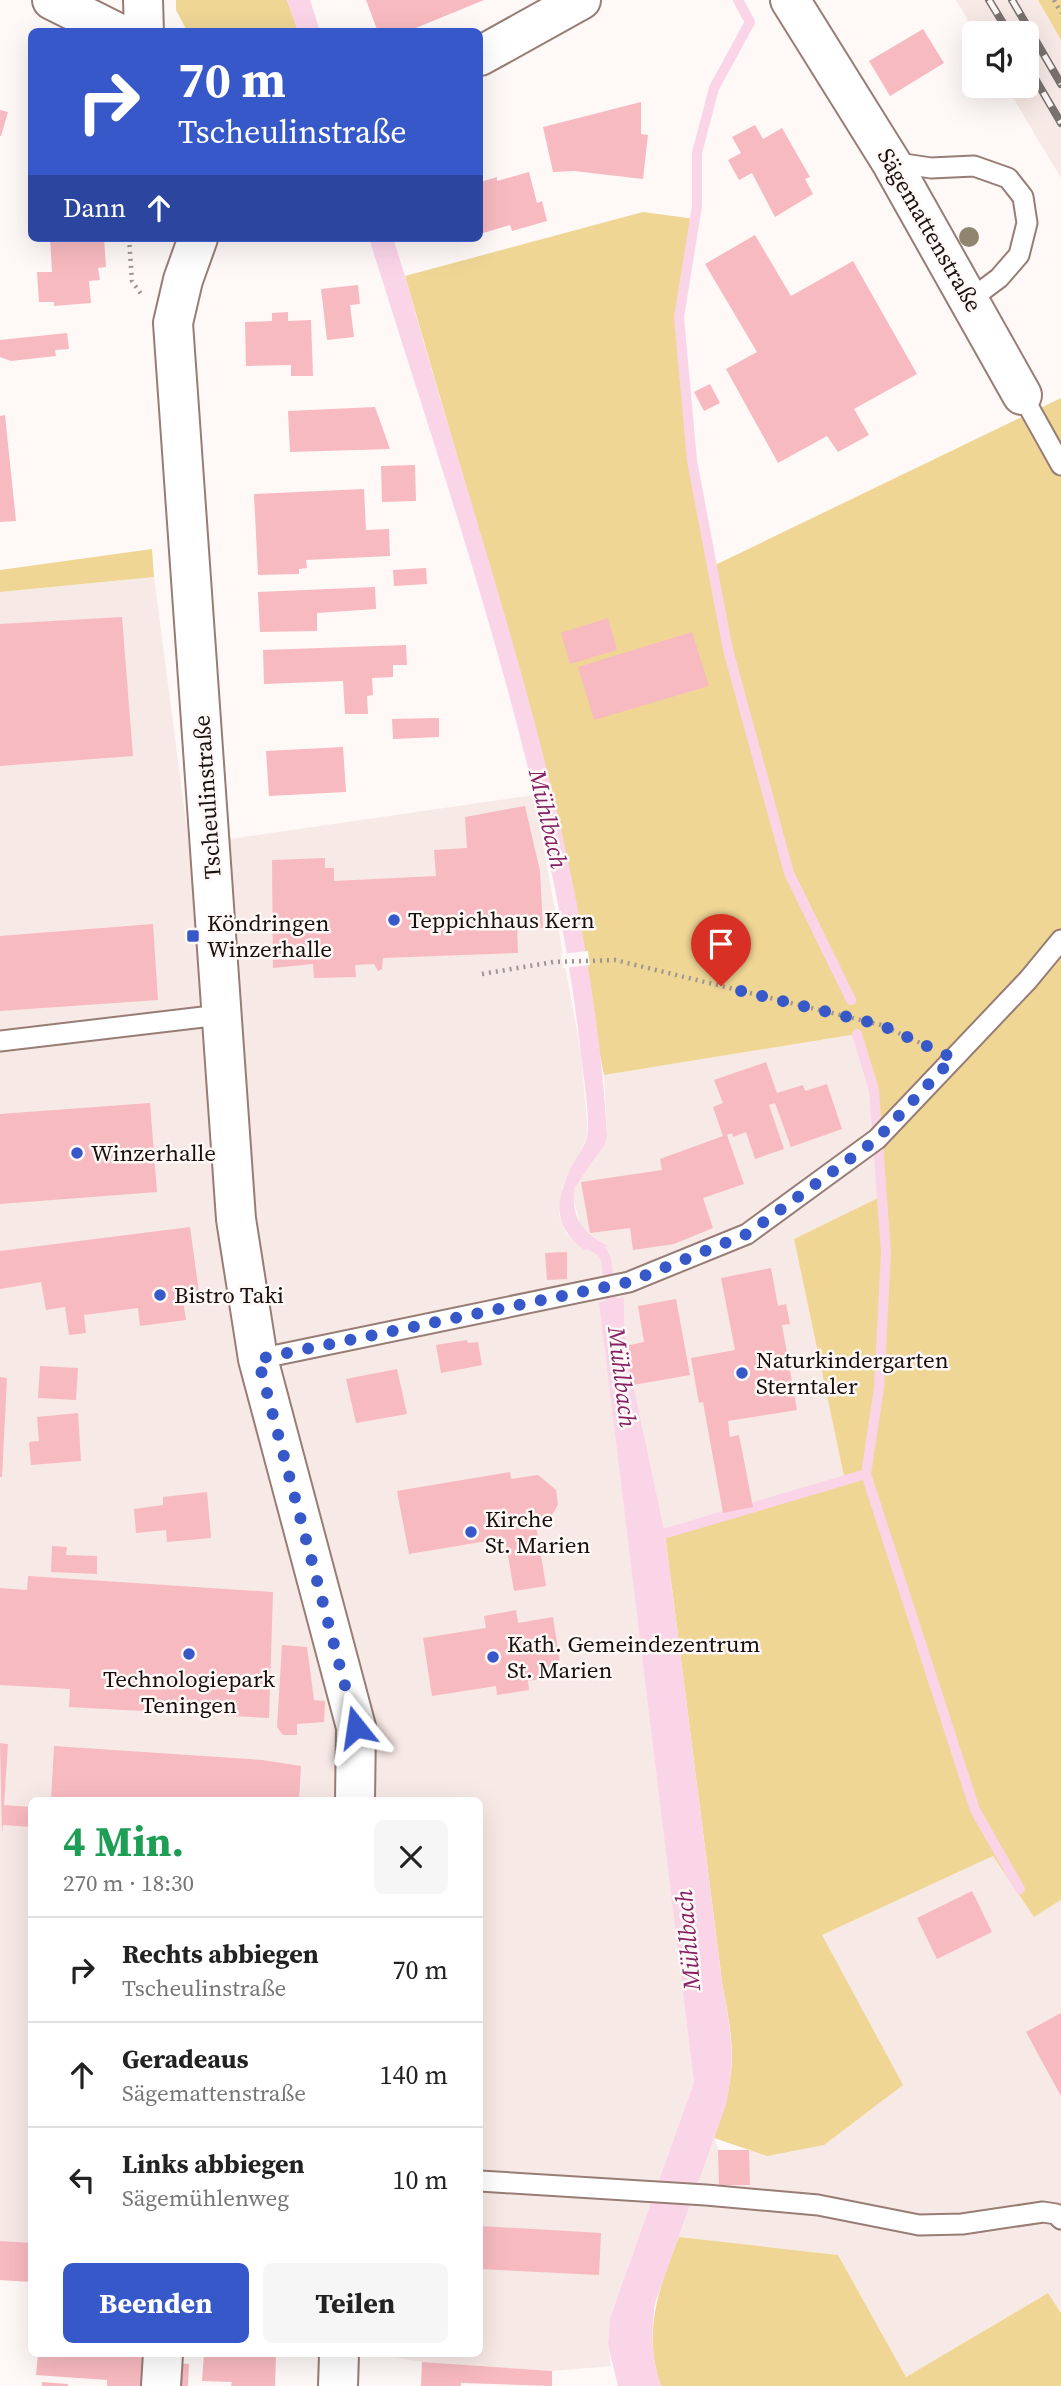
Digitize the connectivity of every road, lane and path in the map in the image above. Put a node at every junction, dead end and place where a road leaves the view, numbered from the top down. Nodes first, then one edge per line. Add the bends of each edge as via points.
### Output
1 (52, 0) edge
2 (143, 0) edge
3 (581, 0) edge
4 (790, 0) edge
5 (1054, 0) edge
6 (1061, 13) edge
7 (98, 26) edge
8 (144, 28) edge
9 (483, 54) edge
10 (891, 162) junction
11 (197, 242) edge
12 (971, 299) junction
13 (1022, 395) joint
14 (1061, 465) edge
15 (1061, 940) edge
16 (482, 974) dead end
17 (220, 1014) junction
18 (0, 1041) edge
19 (953, 1058) junction
20 (258, 1359) junction
21 (355, 1797) edge
22 (483, 2181) edge
23 (1061, 2219) edge
24 (163, 2357) edge
25 (339, 2357) edge
26 (161, 2386) edge
27 (338, 2386) edge

1 - 7 street
2 - 8 street
3 - 9 street
4 - 10 street, Sägemattenstraße
5 - 6 path
10 - 12 street, Sägemattenstraße via 960,288
10 - 12 lane via 974,166 1008,178 1023,197 1027,223 1019,255
11 - 17 street, Tscheulinstraße via 173,323
12 - 13 street, Sägemattenstraße
13 - 14 lane, Sägemattenstraße
15 - 19 lane
16 - 19 path via 553,962 615,960 881,1025
17 - 18 lane
17 - 20 street, Tscheulinstraße via 236,1219
19 - 20 lane via 877,1139 747,1234 629,1282
20 - 21 street, Tscheulinstraße via 356,1727
22 - 23 lane via 818,2205 919,2225 1043,2212
24 - 26 street
25 - 27 street

